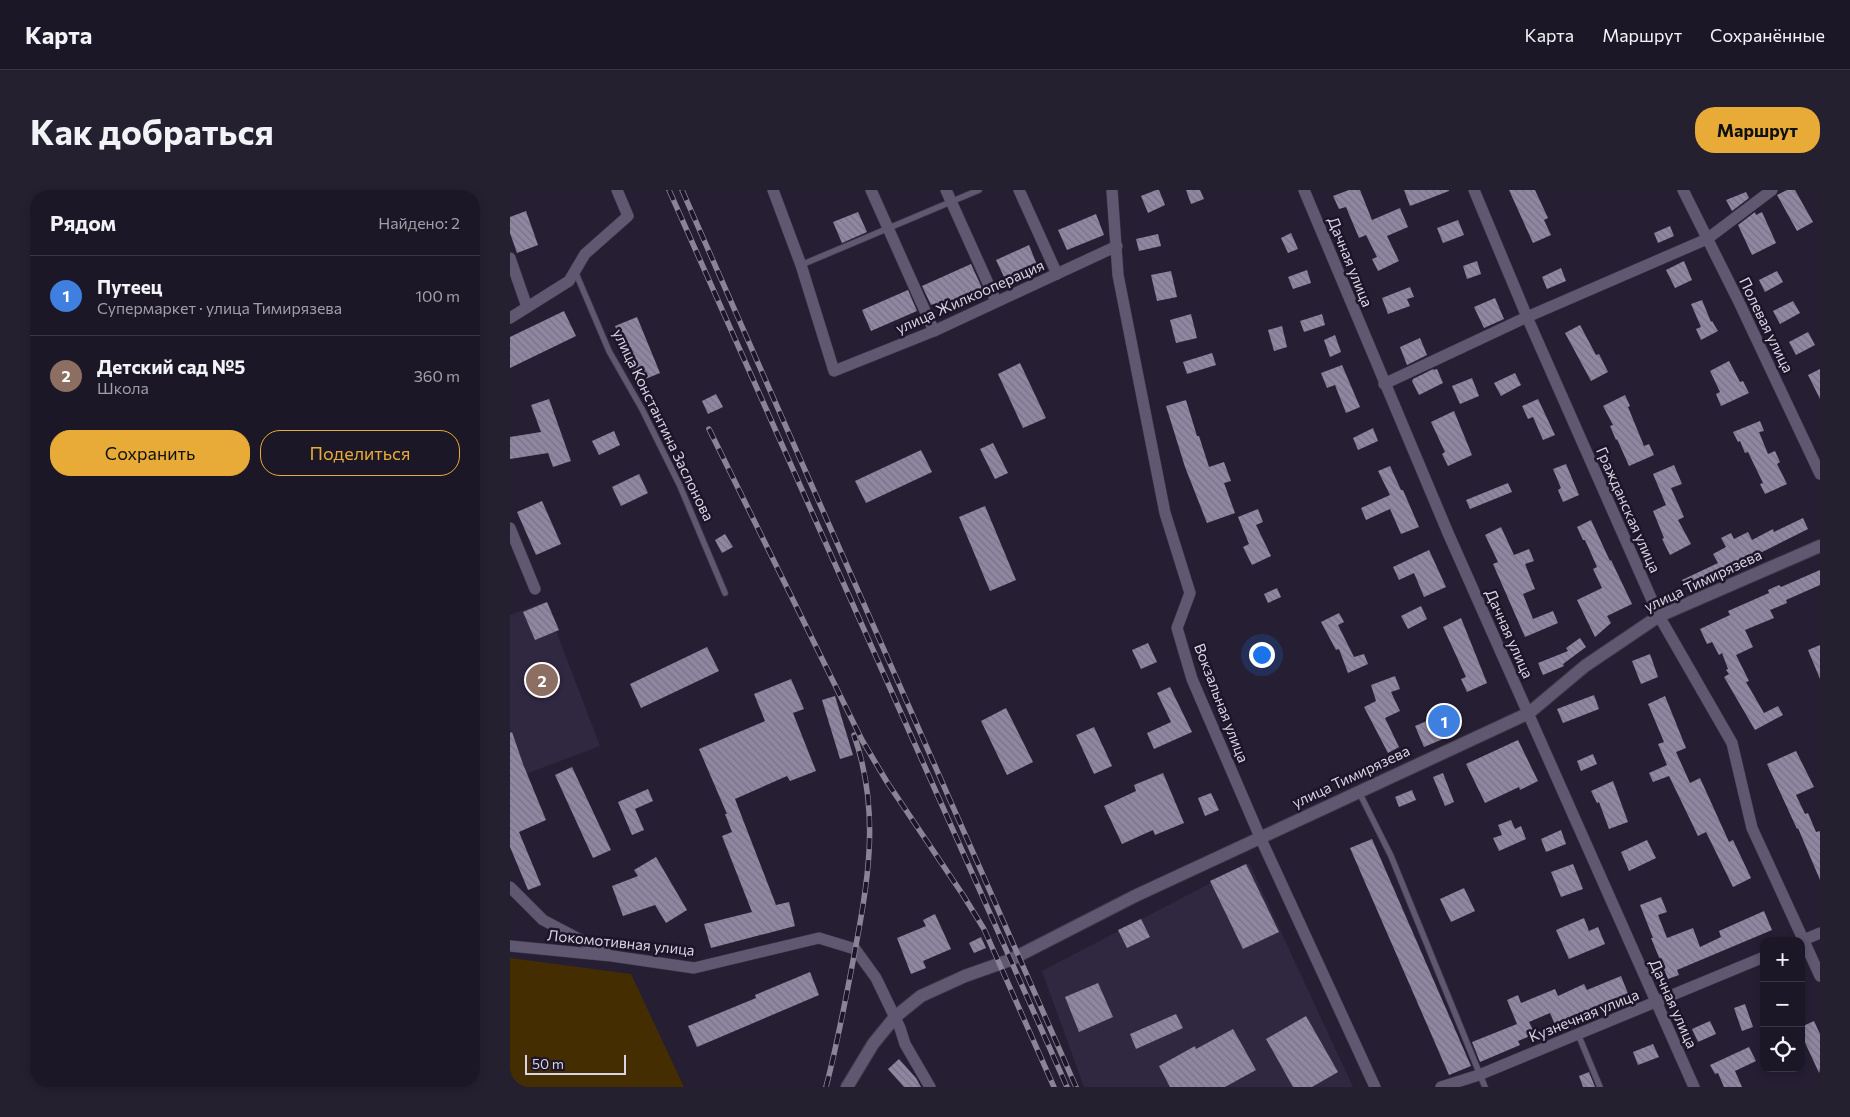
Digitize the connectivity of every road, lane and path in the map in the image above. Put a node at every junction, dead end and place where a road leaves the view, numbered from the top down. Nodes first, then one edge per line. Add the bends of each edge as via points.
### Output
1 (618, 190) edge
2 (773, 190) edge
3 (871, 190) edge
4 (946, 190) edge
5 (979, 190) edge
6 (1019, 190) edge
7 (1304, 190) edge
8 (1474, 190) edge
9 (1683, 190) edge
10 (1772, 190) edge
11 (1115, 191) edge
12 (952, 202) junction
13 (888, 230) junction
14 (1707, 239) junction
15 (1117, 246) junction
16 (510, 258) edge
17 (802, 265) junction
18 (575, 271) junction
19 (1057, 274) junction
20 (996, 302) junction
21 (528, 307) junction
22 (1527, 317) junction
23 (510, 318) edge
24 (934, 331) junction
25 (1384, 384) junction
26 (1820, 474) edge
27 (510, 528) edge
28 (1820, 546) edge
29 (536, 589) dead end
30 (724, 593) dead end
31 (1659, 616) junction
32 (1529, 713) junction
33 (1358, 792) junction
34 (1260, 838) junction
35 (510, 887) edge
36 (1820, 933) edge
37 (1801, 937) edge
38 (1805, 939) edge
39 (510, 946) edge
40 (1805, 946) edge
41 (612, 956) junction
42 (1760, 959) edge
43 (1820, 976) edge
44 (1655, 1002) junction
45 (895, 1018) junction
46 (1578, 1034) junction
47 (1479, 1075) junction
48 (847, 1087) edge
49 (930, 1087) edge
50 (1375, 1087) edge
51 (1442, 1087) edge
52 (1484, 1087) edge
53 (1600, 1087) edge
54 (1694, 1087) edge

1 - 18 street via 628,216 585,254
2 - 17 street
3 - 13 street
4 - 12 street
5 - 12 lane
6 - 19 street
7 - 25 street, Дачная улица
8 - 22 street, Гражданская улица
9 - 14 street, Полевая улица
10 - 14 street
11 - 15 street, Вокзальная улица
12 - 13 lane
12 - 20 street
13 - 17 lane
13 - 24 street
14 - 22 street
14 - 26 street, Полевая улица
15 - 19 street, улица Жилкооперация
15 - 34 street, Вокзальная улица via 1118,275 1165,513 1190,594 1177,628 1192,679
16 - 21 street
17 - 24 street, улица Жилкооперация via 834,371
18 - 21 street via 569,281
18 - 30 lane, улица Константина Заслонова via 609,351 680,486
19 - 20 street, улица Жилкооперация
20 - 24 street, улица Жилкооперация
21 - 23 street
22 - 25 street
22 - 31 street, Гражданская улица
25 - 32 street, Дачная улица
27 - 29 street
28 - 31 main road, улица Тимирязева
31 - 32 main road, улица Тимирязева via 1585,666
31 - 37 street, Гражданская улица via 1732,743 1752,828
32 - 33 main road, улица Тимирязева
32 - 44 street, Дачная улица
33 - 34 main road, улица Тимирязева
33 - 47 lane via 1391,856
34 - 45 main road, улица Тимирязева via 1134,896 1019,956 935,988
34 - 50 street, Вокзальная улица
35 - 41 street via 543,920
36 - 38 street
39 - 41 street, Локомотивная улица
40 - 43 street, Гражданская улица
41 - 45 street, Локомотивная улица via 694,968 819,938 856,949 876,978
42 - 44 street, Кузнечная улица
44 - 46 street, Кузнечная улица
44 - 54 street, Дачная улица
45 - 48 main road, улица Тимирязева via 873,1044
45 - 49 street, Локомотивная улица via 905,1044
46 - 47 street, Кузнечная улица
46 - 53 lane
47 - 51 street, Кузнечная улица
47 - 52 lane

